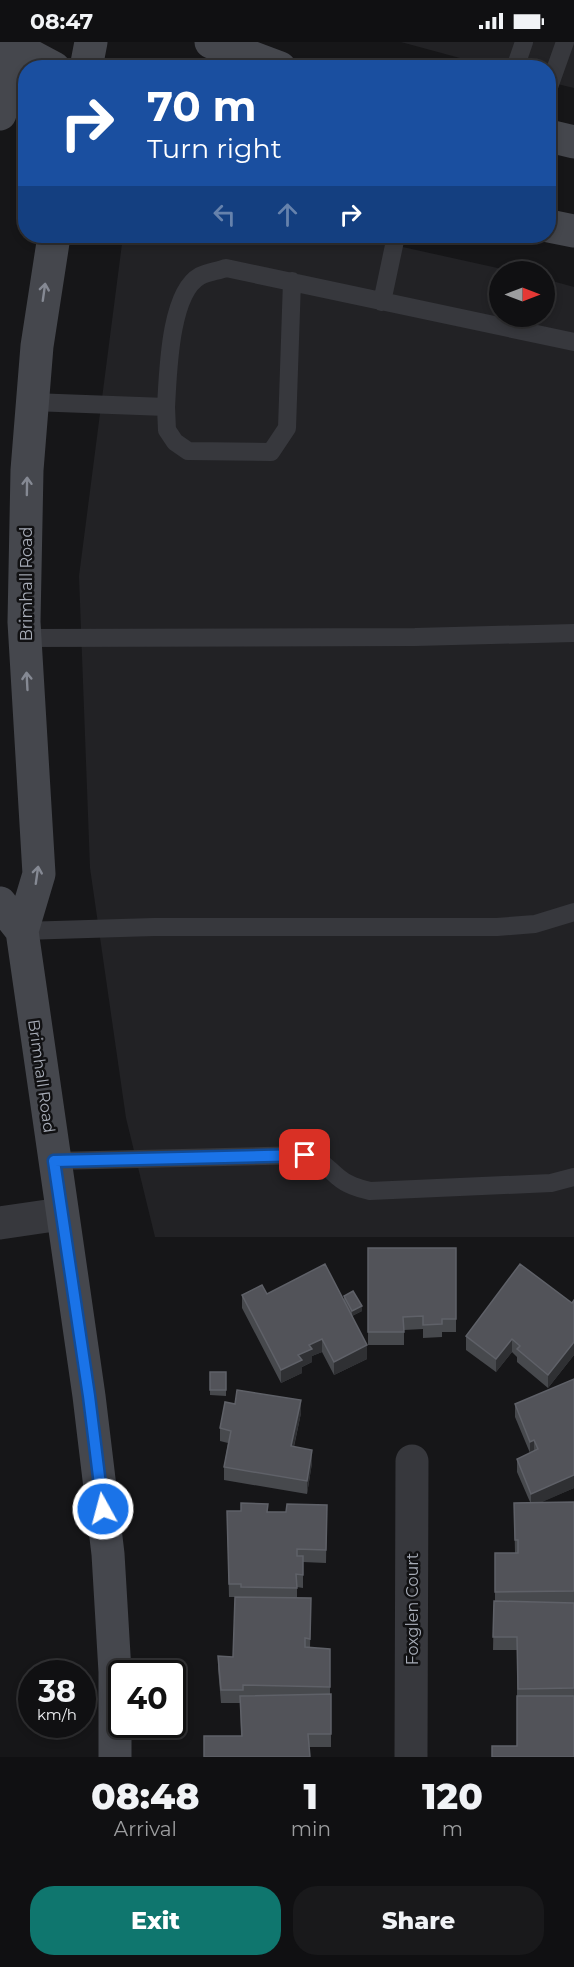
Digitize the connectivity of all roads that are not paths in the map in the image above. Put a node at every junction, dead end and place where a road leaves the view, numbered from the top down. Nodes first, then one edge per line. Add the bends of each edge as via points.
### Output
1 (91, 42) edge
2 (211, 42) edge
3 (524, 42) edge
4 (564, 42) edge
5 (11, 44) edge
6 (40, 60) edge
7 (88, 60) edge
8 (259, 60) edge
9 (518, 60) edge
10 (556, 66) edge
11 (0, 114) edge
12 (556, 138) edge
13 (574, 142) edge
14 (556, 227) edge
15 (574, 231) edge
16 (53, 243) edge
17 (394, 243) edge
18 (292, 281) junction
19 (381, 302) junction
20 (574, 342) edge
21 (32, 402) junction
22 (166, 407) junction
23 (574, 633) edge
24 (24, 638) junction
25 (0, 903) edge
26 (574, 912) edge
27 (22, 931) junction
28 (54, 1161) junction
29 (574, 1177) edge
30 (61, 1214) junction
31 (0, 1223) edge
32 (412, 1461) dead end
33 (115, 1757) edge
34 (411, 1757) edge

1 - 7 street
2 - 8 street
3 - 9 lane
4 - 10 lane
5 - 6 street
5 - 11 street
12 - 13 street
14 - 15 street
21 -> 16 street, Brimhall Road via 36,346
17 - 19 lane
18 - 19 lane
18 - 22 lane via 226,268 199,276 186,288 175,324
18 - 22 lane via 287,428 271,452 188,451 167,430
19 - 20 lane via 483,320
21 - 22 lane
24 -> 21 street, Brimhall Road
23 - 24 lane
27 -> 24 street, Brimhall Road via 39,874
25 - 27 street
26 - 27 lane via 535,924 497,927
27 - 28 street, Brimhall Road
28 - 29 lane via 305,1155 319,1159 352,1186 370,1191 551,1183
28 - 30 street, Brimhall Road
30 - 31 street
30 - 33 street, Brimhall Road via 108,1554
32 - 34 street, Foxglen Court

